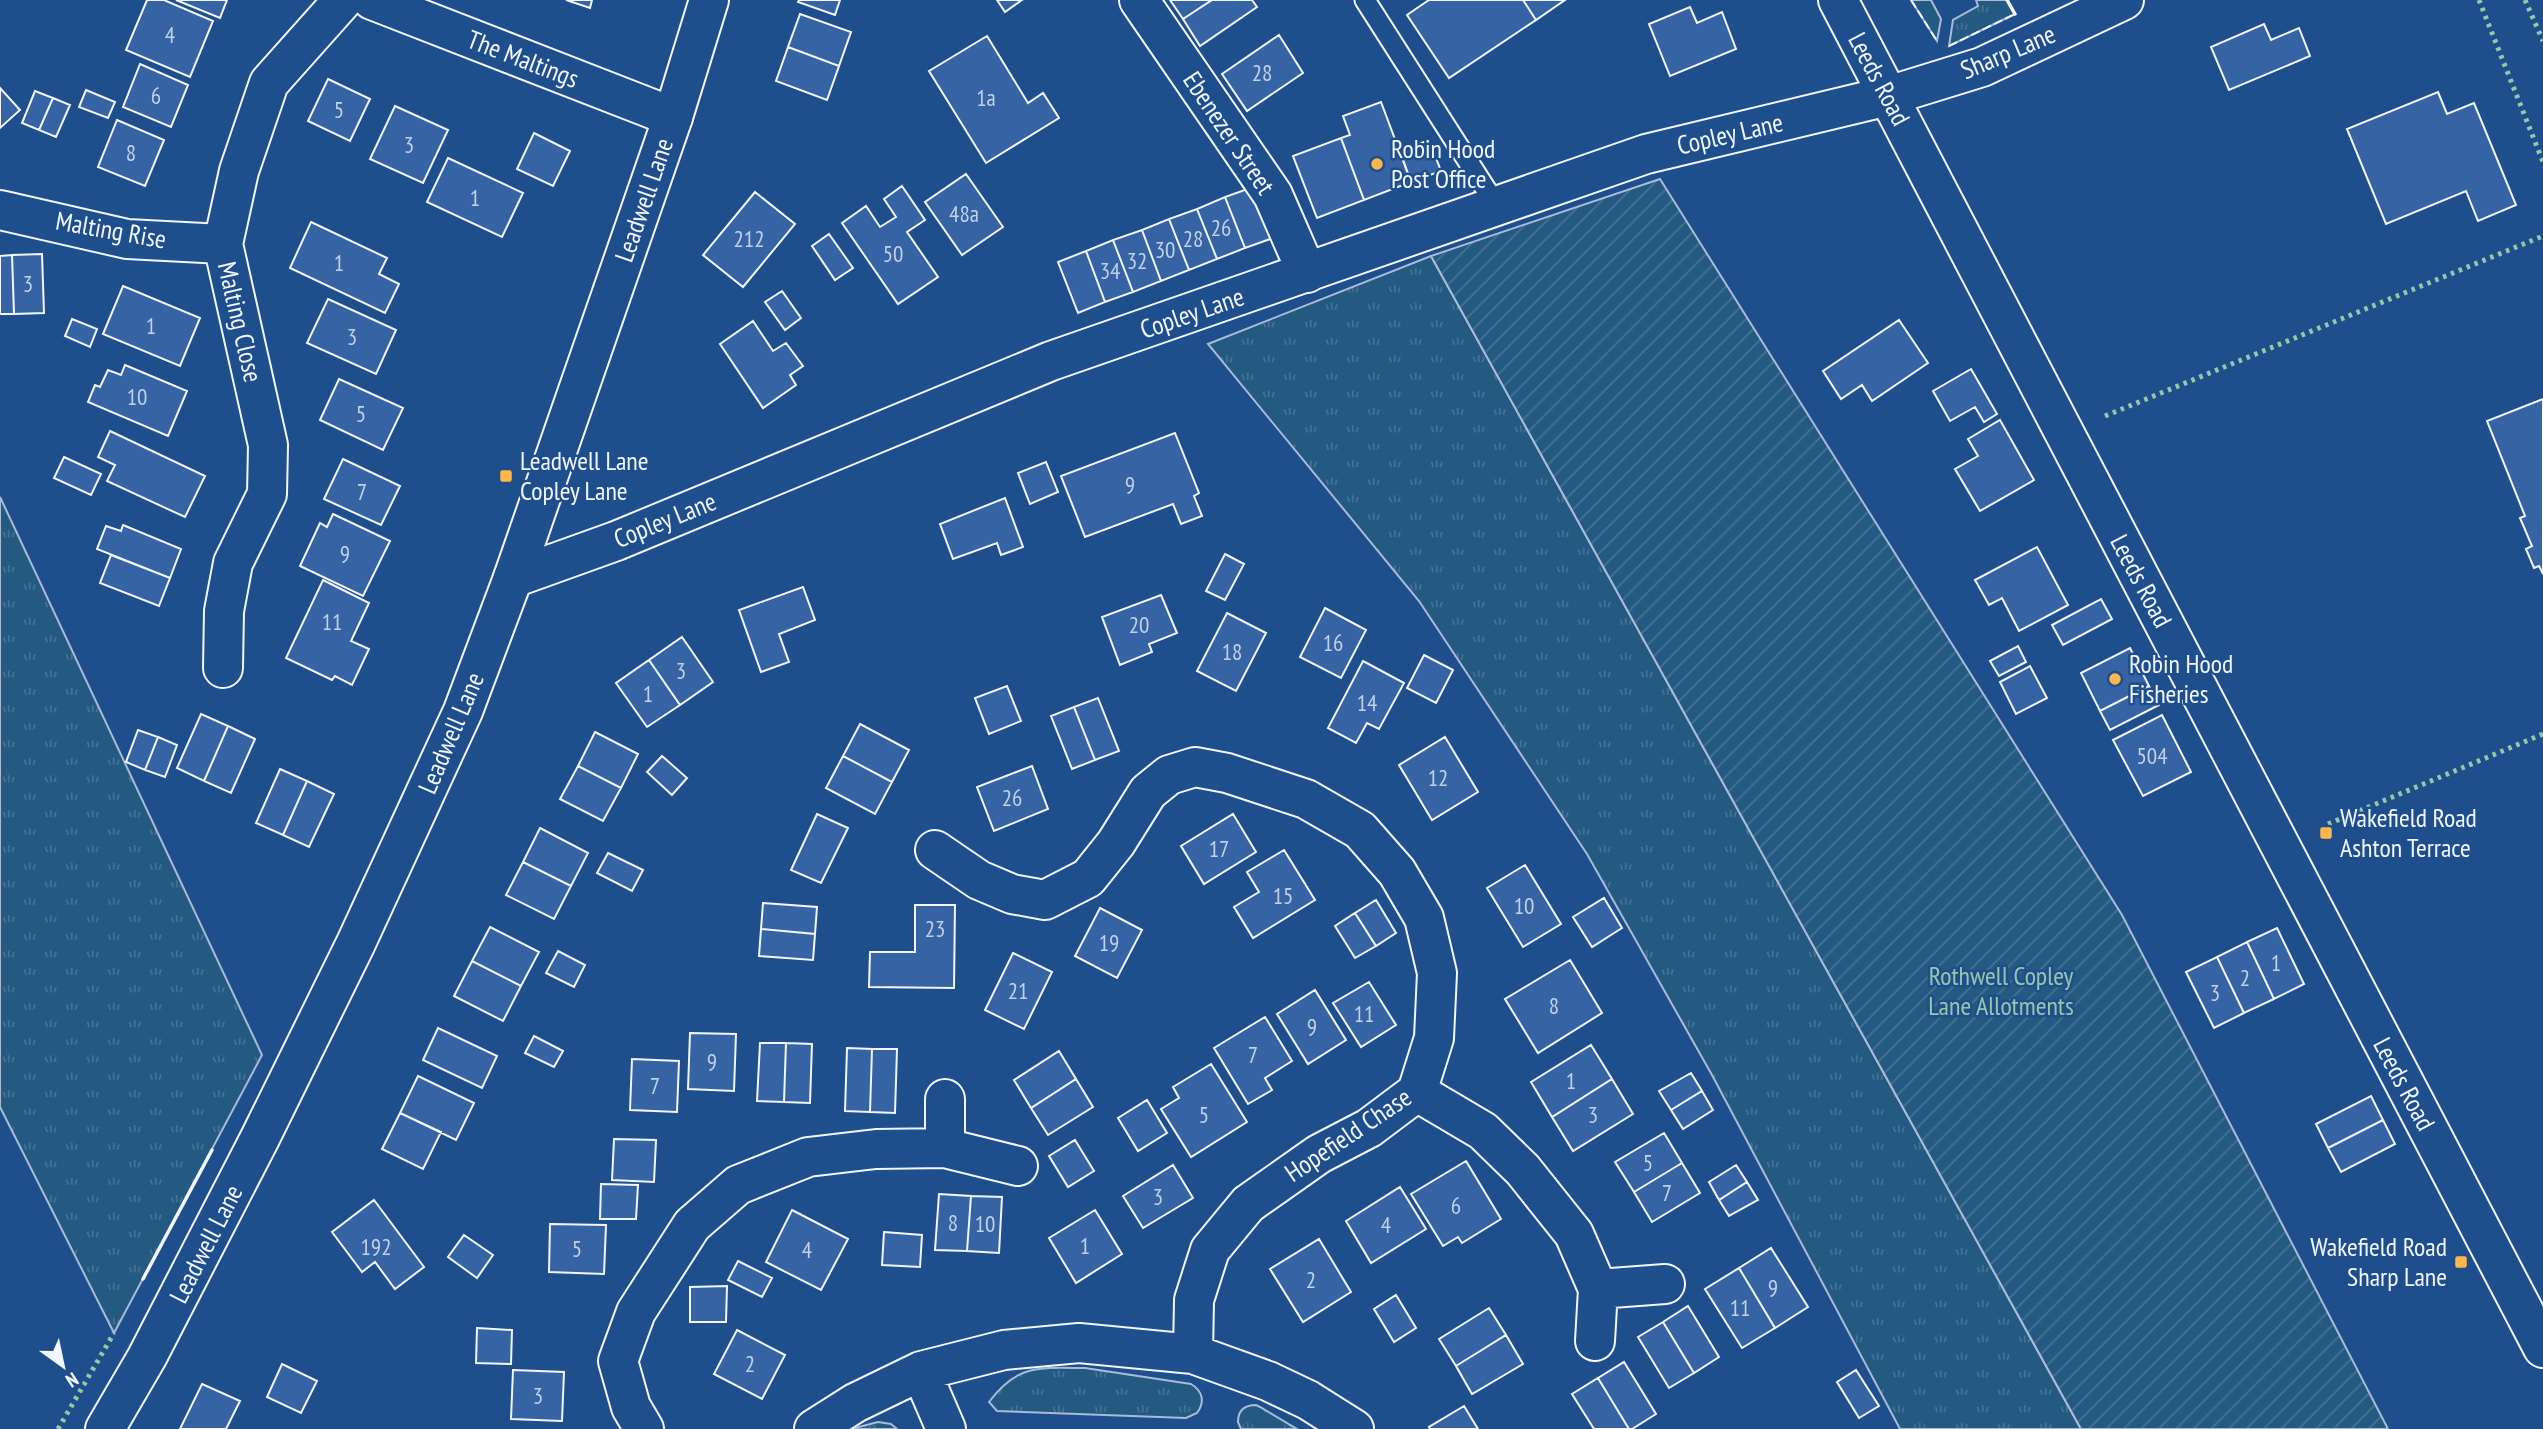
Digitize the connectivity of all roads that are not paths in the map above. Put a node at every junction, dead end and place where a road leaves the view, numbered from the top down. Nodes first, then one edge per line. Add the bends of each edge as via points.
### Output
1 (343, 0) edge
2 (372, 0) edge
3 (709, 0) edge
4 (1139, 0) edge
5 (1365, 0) edge
6 (1838, 0) edge
7 (2124, 0) edge
8 (1888, 96) junction
9 (673, 117) junction
10 (1496, 205) junction
11 (0, 210) edge
12 (223, 244) junction
13 (1307, 273) junction
14 (513, 578) junction
15 (223, 668) dead end
16 (935, 850) dead end
17 (1417, 1092) junction
18 (945, 1099) dead end
19 (945, 1148) junction
20 (1018, 1166) dead end
21 (1665, 1284) dead end
22 (1598, 1289) junction
23 (1595, 1341) dead end
24 (2543, 1348) edge
25 (1193, 1354) junction
26 (921, 1371) junction
27 (105, 1429) edge
28 (644, 1429) edge
29 (814, 1429) edge
30 (946, 1429) edge
31 (1354, 1429) edge

1 - 12 street, Malting Close via 269,83 239,171
2 - 9 street, The Maltings
3 - 9 street, Leadwell Lane
4 - 13 street, Ebenezer Street via 1273,195
5 - 10 lane
6 - 8 street, Leeds Road
7 - 8 street, Sharp Lane via 1982,66
8 - 10 street, Copley Lane via 1646,154
8 - 24 street, Leeds Road
9 - 14 street, Leadwell Lane
10 - 13 street, Copley Lane
11 - 12 street, Malting Rise via 127,239
12 - 15 street, Malting Close via 268,445 267,494 233,563 224,611
13 - 14 street, Copley Lane via 1051,361 616,541
14 - 27 street, Leadwell Lane via 463,711 356,943 225,1208
16 - 17 street, Hopefield Chase via 979,880 1012,894 1045,900 1088,878 1148,792 1169,775 1195,767 1306,799 1360,830 1397,872 1424,918 1437,973 1434,1038
17 - 22 street via 1483,1131 1523,1170 1574,1234
17 - 25 street, Hopefield Chase via 1248,1204 1210,1250 1194,1300
18 - 19 street
19 - 20 street
19 - 28 street via 876,1149 808,1157 738,1185 692,1226 636,1312 618,1361 631,1407
21 - 22 street
22 - 23 street
25 - 26 street via 1079,1343 1004,1350
25 - 31 street via 1268,1381
26 - 29 street via 855,1402
26 - 30 street

